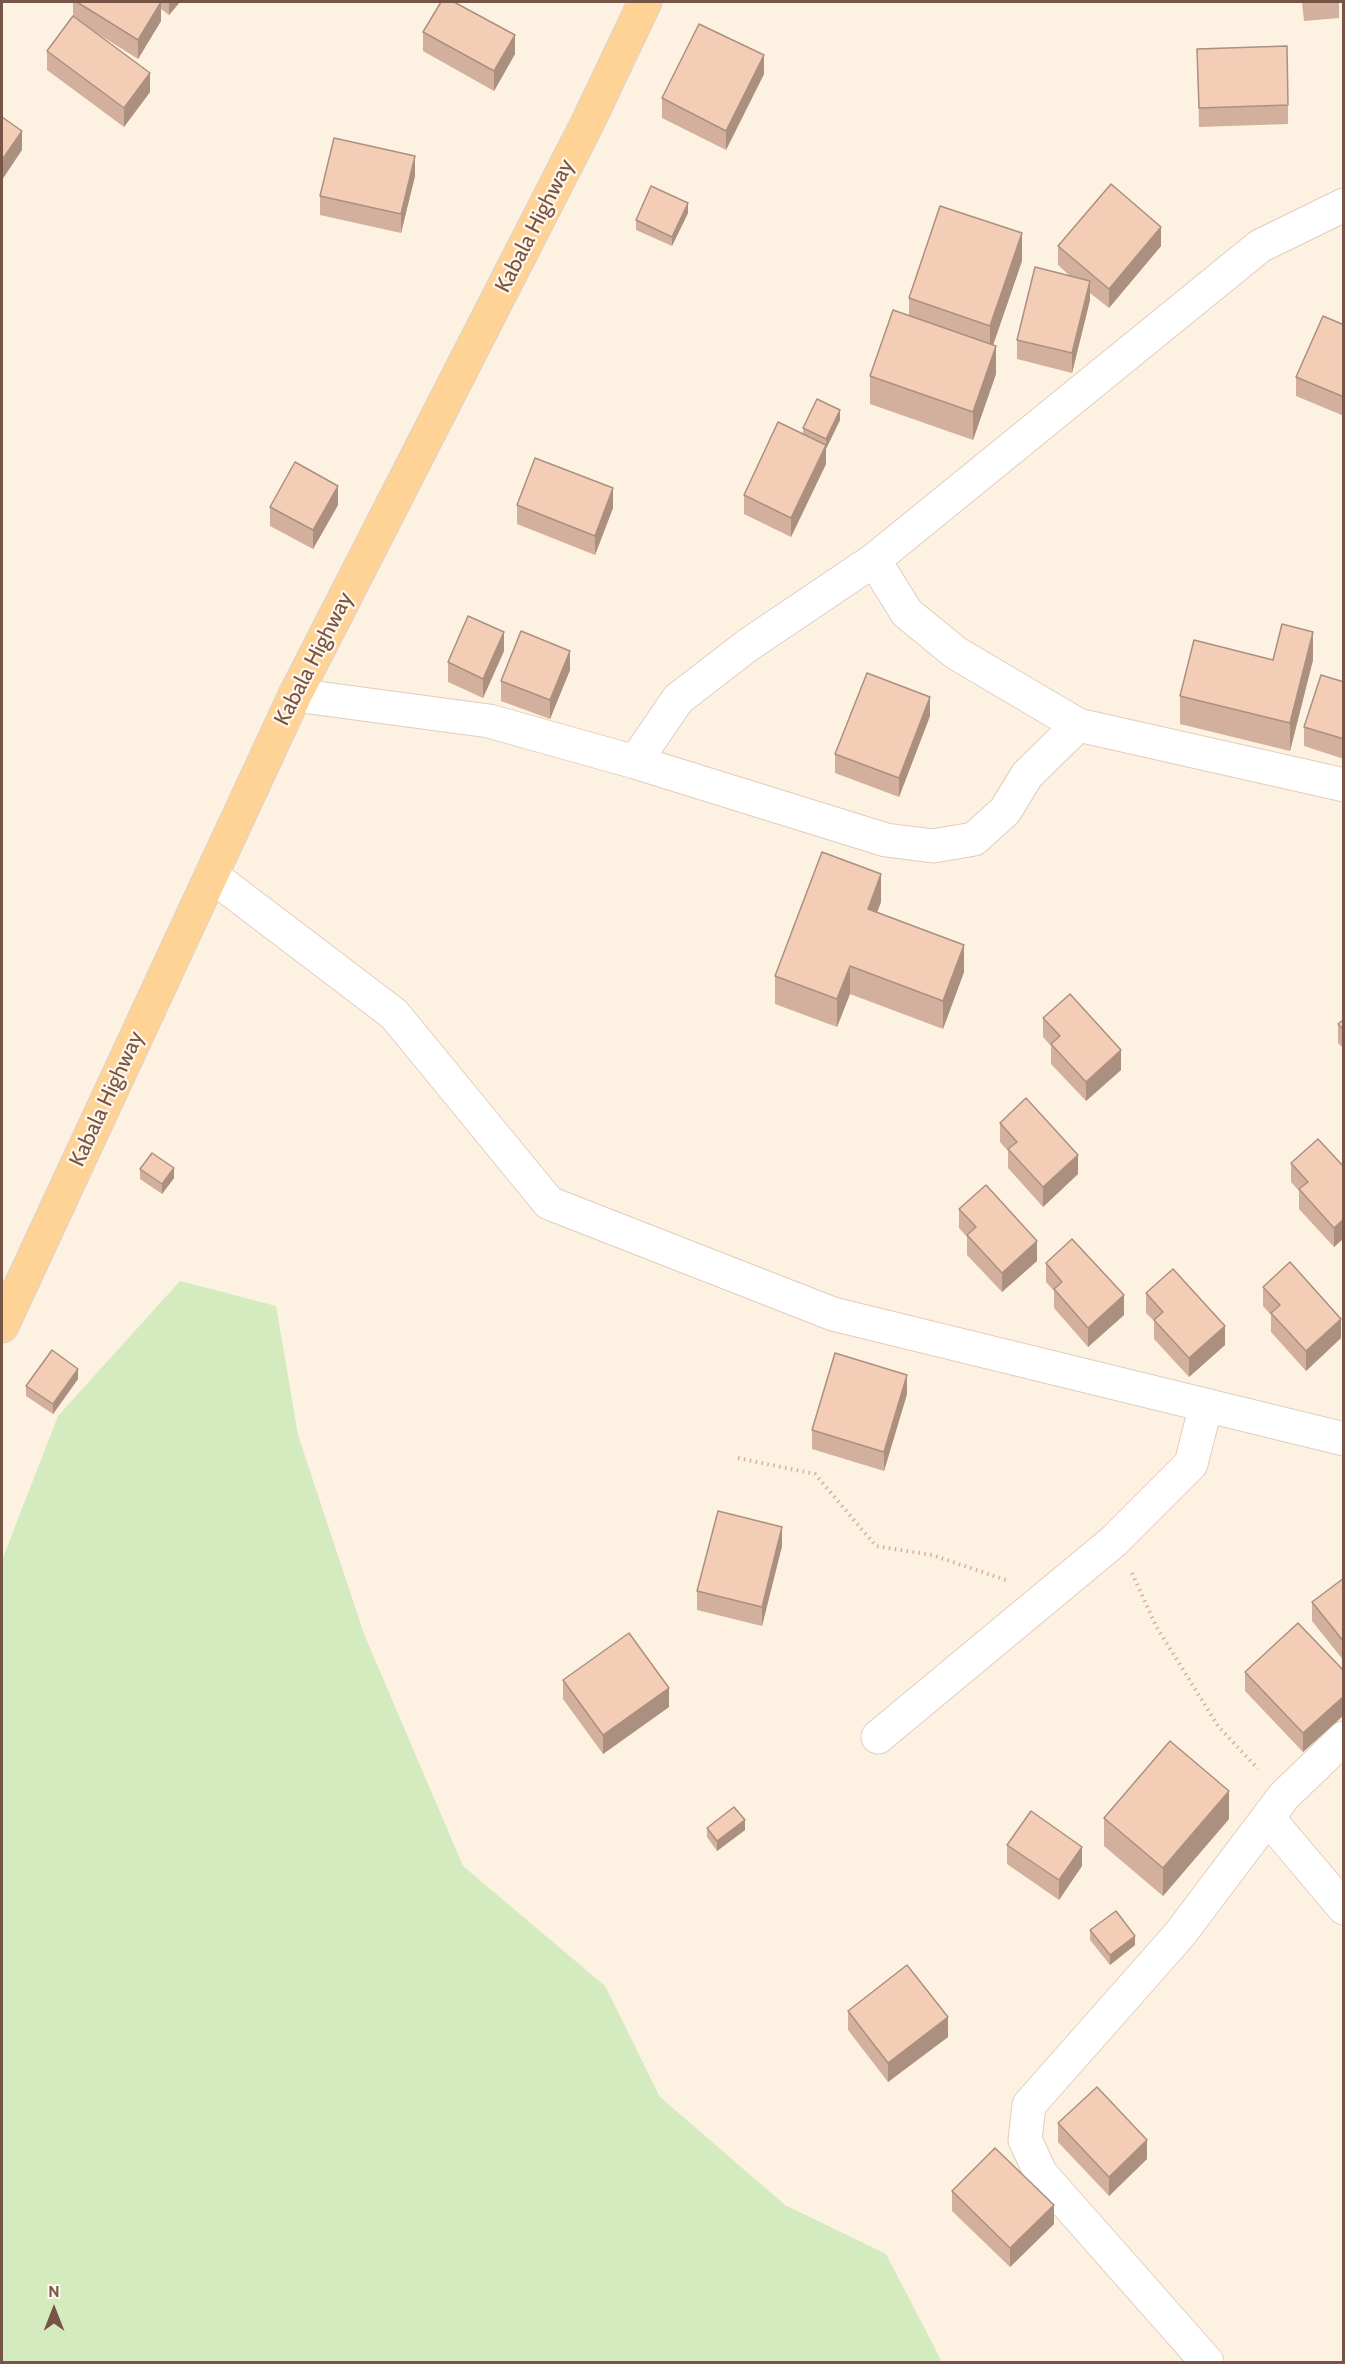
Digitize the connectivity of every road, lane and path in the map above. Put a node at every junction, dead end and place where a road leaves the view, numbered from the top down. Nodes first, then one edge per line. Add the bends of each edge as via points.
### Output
1 (645, 2) edge
2 (1344, 205) edge
3 (874, 560) junction
4 (295, 695) junction
5 (1078, 725) junction
6 (635, 762) junction
7 (1344, 785) edge
8 (212, 875) junction
9 (2, 1326) edge
10 (1206, 1405) junction
11 (1344, 1439) edge
12 (738, 1458) dead end
13 (1114, 1541) junction
14 (1049, 1594) junction
15 (878, 1737) dead end
16 (1344, 1738) edge
17 (1276, 1807) junction
18 (1344, 1908) edge
19 (1207, 2362) edge

1 - 4 main road, Kabala Highway
2 - 3 street via 1260,246
3 - 5 street via 907,613 956,653
3 - 6 street via 748,645 678,699
4 - 6 street via 489,722
4 - 8 main road, Kabala Highway
5 - 6 street via 1027,775 1005,811 974,839 933,846 886,840
5 - 7 street
8 - 9 main road, Kabala Highway
8 - 10 street via 394,1014 549,1203 833,1314
10 - 11 street
10 - 13 street via 1191,1464
12 - 14 path via 815,1474 876,1546 932,1555
13 - 14 street
13 - 17 path via 1156,1626 1218,1726
14 - 15 street
16 - 17 street
17 - 18 street
17 - 19 street via 1180,1934 1029,2105 1025,2140 1041,2174

